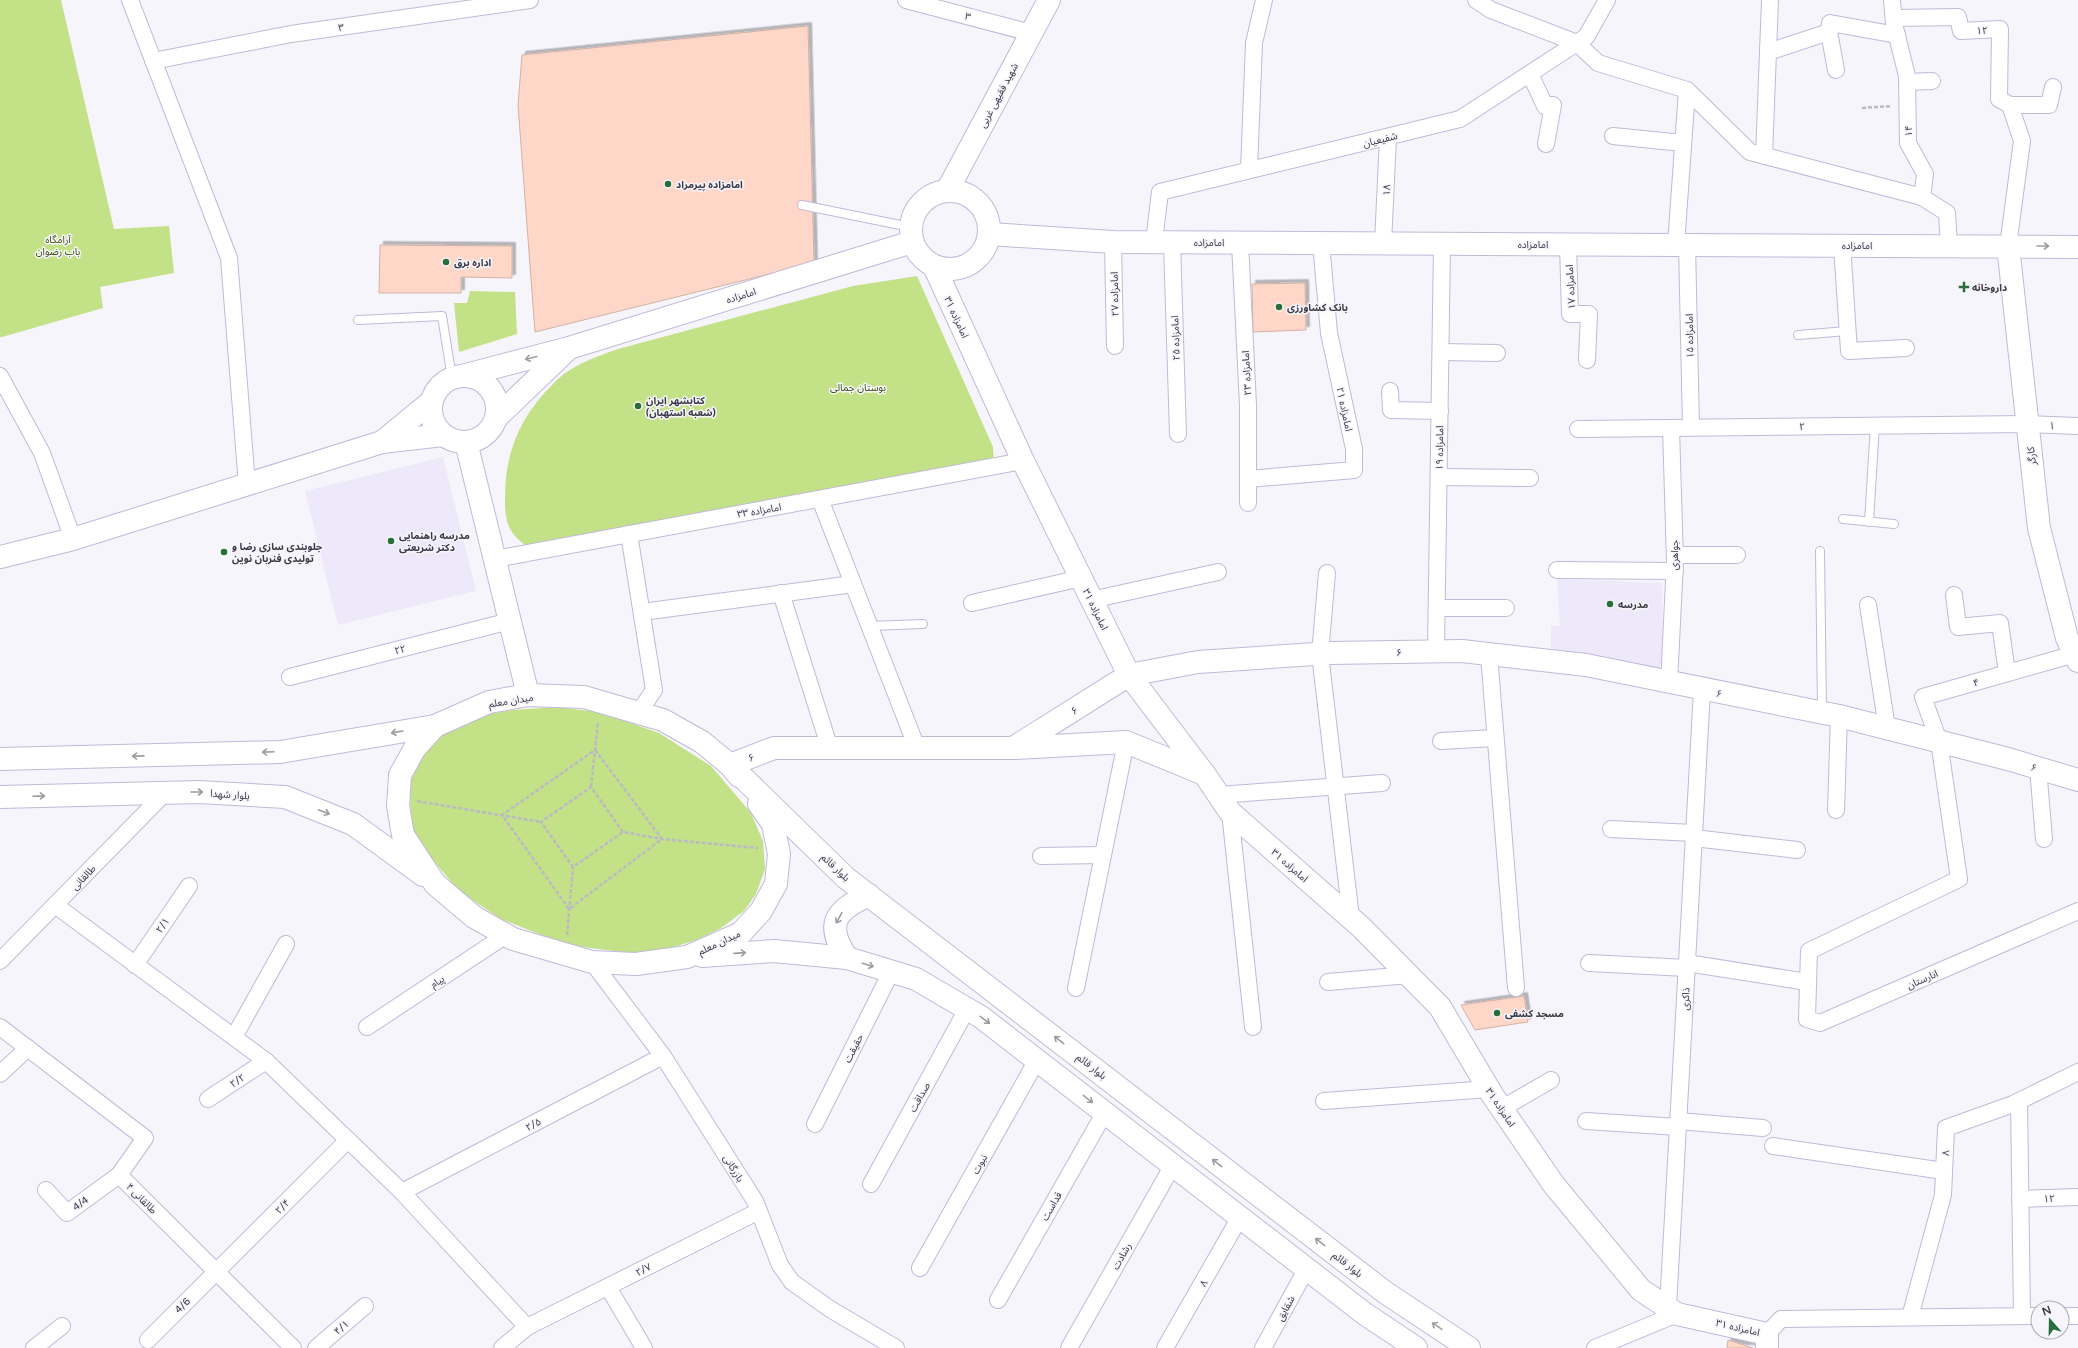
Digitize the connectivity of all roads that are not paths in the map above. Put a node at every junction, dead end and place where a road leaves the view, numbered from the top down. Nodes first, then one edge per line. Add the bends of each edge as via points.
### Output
1 (130, 0) edge
2 (530, 0) edge
3 (906, 0) edge
4 (1049, 0) edge
5 (1264, 0) edge
6 (1476, 0) edge
7 (1607, 0) edge
8 (1770, 0) edge
9 (1892, 0) edge
10 (1894, 18) junction
11 (1829, 32) junction
12 (1031, 33) junction
13 (1897, 35) junction
14 (1577, 43) junction
15 (1768, 52) junction
16 (153, 61) junction
17 (1836, 70) dead end
18 (1530, 74) junction
19 (1932, 81) dead end
20 (1907, 82) junction
21 (2052, 87) dead end
22 (1687, 90) junction
23 (2010, 105) junction
24 (1613, 136) dead end
25 (1388, 137) junction
26 (1683, 143) junction
27 (1546, 144) dead end
28 (1764, 156) junction
29 (1249, 170) junction
30 (947, 191) junction
31 (1922, 197) junction
32 (802, 205) dead end
33 (911, 234) junction
34 (989, 234) junction
35 (1113, 242) junction
36 (1163, 242) junction
37 (1240, 242) junction
38 (1321, 243) junction
39 (1383, 243) junction
40 (1442, 244) junction
41 (1568, 244) junction
42 (1681, 245) junction
43 (1842, 245) junction
44 (1949, 246) junction
45 (2008, 246) junction
46 (2078, 247) edge
47 (934, 266) junction
48 (358, 320) dead end
49 (1848, 331) junction
50 (1798, 335) dead end
51 (1115, 346) dead end
52 (569, 348) junction
53 (1906, 348) dead end
54 (1441, 352) junction
55 (1497, 353) dead end
56 (1586, 360) dead end
57 (0, 376) edge
58 (457, 377) junction
59 (1390, 391) dead end
60 (432, 401) junction
61 (1440, 411) junction
62 (497, 417) junction
63 (2027, 424) junction
64 (1875, 425) junction
65 (2078, 426) edge
66 (1671, 428) junction
67 (1691, 428) junction
68 (1578, 429) dead end
69 (1178, 434) dead end
70 (443, 435) junction
71 (382, 442) junction
72 (466, 442) junction
73 (1023, 461) junction
74 (1439, 476) junction
75 (1530, 478) dead end
76 (1248, 479) junction
77 (247, 485) junction
78 (820, 499) junction
79 (1248, 503) dead end
80 (1843, 519) dead end
81 (1869, 522) junction
82 (1894, 524) dead end
83 (629, 534) junction
84 (73, 540) junction
85 (1820, 551) dead end
86 (1675, 555) junction
87 (1737, 555) dead end
88 (0, 557) edge
89 (495, 559) junction
90 (1557, 570) dead end
91 (1675, 571) junction
92 (1218, 572) dead end
93 (1327, 573) dead end
94 (1081, 578) junction
95 (853, 584) junction
96 (781, 593) junction
97 (1954, 595) dead end
98 (1092, 600) junction
99 (972, 604) dead end
100 (1868, 605) dead end
101 (1437, 608) junction
102 (1506, 608) dead end
103 (642, 612) junction
104 (510, 621) junction
105 (923, 624) dead end
106 (869, 626) junction
107 (2075, 648) edge
108 (1436, 652) junction
109 (1320, 654) junction
110 (1489, 655) junction
111 (2007, 673) junction
112 (1129, 675) junction
113 (290, 677) dead end
114 (1669, 683) junction
115 (1702, 690) junction
116 (528, 696) junction
117 (639, 712) junction
118 (1831, 715) junction
119 (435, 726) junction
120 (1887, 728) junction
121 (1495, 738) junction
122 (1441, 741) dead end
123 (1939, 741) junction
124 (1126, 742) junction
125 (830, 748) junction
126 (917, 748) junction
127 (1013, 748) junction
128 (0, 759) edge
129 (730, 765) junction
130 (2038, 768) junction
131 (1205, 775) junction
132 (2078, 780) edge
133 (1382, 783) dead end
134 (1335, 785) junction
135 (165, 792) junction
136 (0, 797) edge
137 (1224, 804) junction
138 (1836, 810) dead end
139 (1611, 829) dead end
140 (1694, 836) junction
141 (2044, 839) dead end
142 (1797, 850) dead end
143 (1103, 855) junction
144 (1041, 856) dead end
145 (435, 884) junction
146 (189, 886) dead end
147 (869, 895) junction
148 (55, 905) junction
149 (2078, 911) edge
150 (1351, 918) junction
151 (506, 935) junction
152 (286, 944) dead end
153 (687, 957) junction
154 (847, 958) junction
155 (0, 962) edge
156 (592, 962) junction
157 (1589, 963) dead end
158 (135, 964) junction
159 (1687, 965) junction
160 (891, 972) junction
161 (1408, 975) junction
162 (1807, 978) junction
163 (1328, 982) dead end
164 (1076, 988) dead end
165 (1516, 988) dead end
166 (967, 1009) junction
167 (0, 1027) edge
168 (1253, 1027) dead end
169 (367, 1028) dead end
170 (234, 1037) junction
171 (28, 1048) junction
172 (663, 1056) junction
173 (1037, 1060) junction
174 (266, 1061) junction
175 (2078, 1072) edge
176 (0, 1074) edge
177 (1551, 1080) dead end
178 (1489, 1089) junction
179 (208, 1099) dead end
180 (1324, 1101) dead end
181 (2019, 1101) junction
182 (1501, 1109) junction
183 (1105, 1112) junction
184 (1586, 1121) dead end
185 (815, 1124) dead end
186 (1678, 1124) junction
187 (1763, 1128) dead end
188 (348, 1140) junction
189 (1773, 1146) dead end
190 (1173, 1165) junction
191 (1944, 1171) junction
192 (119, 1175) junction
193 (871, 1184) dead end
194 (46, 1190) dead end
195 (402, 1192) junction
196 (2078, 1197) edge
197 (2020, 1199) junction
198 (759, 1211) junction
199 (1240, 1217) junction
200 (920, 1268) dead end
201 (1307, 1268) junction
202 (216, 1271) junction
203 (608, 1287) junction
204 (998, 1300) dead end
205 (366, 1306) dead end
206 (1672, 1311) junction
207 (2022, 1316) junction
208 (2030, 1316) edge
209 (1910, 1317) junction
210 (62, 1326) dead end
211 (527, 1327) junction
212 (148, 1340) dead end
213 (1767, 1341) edge
214 (34, 1348) edge
215 (293, 1348) edge
216 (316, 1348) edge
217 (502, 1348) edge
218 (644, 1348) edge
219 (896, 1348) edge
220 (1069, 1348) edge
221 (1165, 1348) edge
222 (1263, 1348) edge
223 (1416, 1348) edge
224 (1469, 1348) edge
225 (1596, 1348) edge

1 - 16 street
2 - 16 street, ۳ via 291,34
3 - 12 street, ۳
4 - 12 main road, شهید فقیهی غربی
5 - 29 street via 1254,43
6 - 14 street via 1491,10
7 - 14 street, شفیعیان via 1586,37
8 - 15 street
9 - 10 street, ۱۴
10 - 13 street, ۱۴
10 - 23 street, ۱۲ via 1958,18 1961,31 2000,29 1999,99
11 - 13 street via 1830,23
11 - 15 street
11 - 17 street
12 - 30 main road, شهید فقیهی غربی
13 - 20 street, ۱۴
14 - 18 street, شفیعیان
14 - 22 street via 1598,63
15 - 28 street
16 - 77 street via 229,258
18 - 25 street, شفیعیان via 1460,119
18 - 27 street via 1545,106 1554,106
19 - 20 street
20 - 31 street, ۱۴ via 1908,143 1925,174
21 - 23 street via 2049,106
22 - 26 street, امامزاده ۱۵
22 - 28 street via 1750,152
23 - 45 street, ۱۲ via 2022,141
24 - 26 street
25 - 29 street, شفیعیان
25 - 39 street, ۱۸
26 - 42 street, امامزاده ۱۵
28 - 31 street
29 - 36 street, شفیعیان via 1160,192
30 - 33 main road via 936,193 918,206 913,216
30 - 34 main road via 964,194 978,203 988,223
31 - 44 street via 1948,213
32 - 33 lane
33 - 47 main road via 920,256
33 - 52 main road, امامزاده
34 - 35 main road, امامزاده
34 - 47 main road via 979,256 969,264 945,269
35 - 36 main road, امامزاده
35 - 51 street, امامزاده ۲۷
36 - 37 main road, امامزاده
36 - 69 street, امامزاده ۲۵
37 - 38 main road, امامزاده
37 - 76 street, امامزاده ۲۳ via 1248,405
38 - 39 main road, امامزاده
38 - 76 street, امامزاده ۲۱ via 1329,333 1354,449 1354,470
39 - 40 main road, امامزاده
40 - 41 main road, امامزاده
40 - 54 street, امامزاده ۱۹
41 - 42 main road, امامزاده
41 - 56 street, امامزاده ۱۷ via 1570,314 1589,314
42 - 43 main road, امامزاده
42 - 67 street, امامزاده ۱۵
43 - 44 main road, امامزاده
43 - 49 street
44 - 45 main road, امامزاده
45 -> 46 main road, امامزاده
45 - 63 main road, کارگر
47 - 73 main road, امامزاده ۳۱
48 - 58 lane via 442,316
49 - 50 lane
49 - 53 street via 1849,351
52 -> 58 main road, امامزاده
52 - 62 main road
54 - 55 street
54 - 61 street, امامزاده ۱۹
57 - 84 street via 42,453
58 - 60 main road via 440,387
58 - 62 main road via 482,381 490,388 496,396
59 - 61 street via 1391,410
60 - 70 main road via 433,422
60 - 71 main road
61 - 74 street, امامزاده ۱۹
62 - 72 main road via 486,435
63 - 64 street, ۲
63 - 65 street, ۱
63 - 107 main road, کارگر via 2039,528
64 - 67 street, ۲
64 - 81 lane
66 - 67 street, ۲
66 - 68 street, ۲
66 - 86 street, جواهری
70 - 71 main road
70 - 72 main road via 456,442
71 - 77 main road
72 - 89 main road
73 - 78 street, امامزاده ۳۳
73 - 94 main road, امامزاده ۳۱
74 - 75 street
74 - 101 street, امامزاده ۱۹
76 - 79 street, امامزاده ۲۳
77 - 84 main road
78 - 83 street, امامزاده ۳۳
78 - 95 street
80 - 81 lane
81 - 82 lane
83 - 89 street, امامزاده ۳۳
83 - 103 street
84 - 88 main road
85 - 118 lane
86 - 87 street
86 - 91 street, جواهری
89 - 104 main road
90 - 91 street
91 - 114 street, جواهری
92 - 98 street
93 - 109 street
94 - 98 main road, امامزاده ۳۱
94 - 99 street
95 - 96 street
95 - 106 street
96 - 103 street
96 - 125 street
97 - 111 street via 1958,627 2000,623
98 - 112 main road, امامزاده ۳۱
100 - 120 street
101 - 102 street
101 - 108 street, امامزاده ۱۹
103 - 117 street via 654,690
104 - 113 street, ۲۲
104 - 116 main road
105 - 106 lane
106 - 126 street
107 - 111 street, ۴
108 - 109 main road, ۶
108 - 110 main road, ۶
109 - 112 main road, ۶ via 1198,662
109 - 134 street
110 - 114 main road, ۶ via 1586,665
110 - 121 street
111 - 123 street, ۴ via 1923,697
112 - 127 main road, ۶
112 - 131 main road, امامزاده ۳۱
114 - 115 main road, ۶
115 - 118 main road, ۶
115 - 140 street, ذاکری
116 - 117 main road, میدان معلم via 584,697
116 - 119 main road, میدان معلم via 489,702
117 - 129 main road, میدان معلم via 663,720 702,742
118 - 120 main road, ۶
118 - 138 street
119 -> 128 main road via 280,752
119 - 145 main road, میدان معلم via 415,748 400,775 398,798 403,835
120 - 123 main road, ۶
121 - 122 street
121 - 165 street
123 - 130 main road, ۶
123 - 162 street via 1959,879 1809,951
124 - 127 main road
124 - 131 main road
124 - 143 street
125 - 126 main road, ۶
125 - 129 main road, ۶ via 774,748
126 - 127 main road, ۶
129 - 147 main road, بلوار قائم via 846,878
129 - 153 main road, میدان معلم via 773,824 779,854 776,884 761,911 741,933
130 - 132 main road, ۶
130 - 141 street
131 - 137 main road, امامزاده ۳۱
133 - 134 street
134 - 137 street
134 - 150 street
136 -> 135 main road, بلوار شهدا
135 -> 145 main road, بلوار شهدا via 285,797 353,824
135 - 148 street, طالقانی
137 - 150 main road, امامزاده ۳۱
137 - 168 street
139 - 140 street
140 - 142 street
140 - 159 street, ذاکری
143 - 144 street
143 - 164 street
145 - 151 main road, میدان معلم via 474,917
146 - 158 street, ۲/۱
147 -> 154 main road via 846,906 838,916 834,928 837,943
224 -> 147 main road, بلوار قائم via 1386,1293
148 - 155 street, طالقانی
148 - 158 street
149 - 162 street, انارستان via 1820,1023 1806,1019
150 - 161 main road, امامزاده ۳۱
151 - 156 main road, میدان معلم
151 - 169 street, پیام
152 - 170 street
153 -> 154 main road via 774,951
153 - 156 main road, میدان معلم via 636,964
154 -> 160 main road
156 - 172 street, بازرگانی
157 - 159 street
158 - 170 street
159 - 162 street
159 - 186 street, ذاکری
160 - 166 main road via 916,979
160 - 185 street, حقیقت
161 - 163 street
161 - 178 main road, امامزاده ۳۱ via 1440,1007
166 -> 173 main road
166 - 193 street, صداقت
167 - 171 street, طالقانی ۴
170 - 174 street
171 - 176 street
171 - 192 street, طالقانی ۴ via 145,1138
172 - 195 street, ۲/۵
172 - 198 street, بازرگانی
173 -> 183 main road
173 - 200 street, نبوت
174 - 179 street, ۲/۲
174 - 188 street
175 - 181 street, ۸
177 - 182 street
178 - 180 street
178 - 182 main road, امامزاده ۳۱
181 - 191 street, ۸ via 1946,1128
181 - 197 street
182 - 206 main road, امامزاده ۳۱ via 1554,1186 1641,1290
183 - 190 main road
183 - 204 street, قداست
184 - 186 street
186 - 187 street
186 - 206 street, ذاکری
188 - 195 street
188 - 202 street, ۲/۴
189 - 191 street
190 - 199 main road
190 - 220 street, رشادت
191 - 209 street, ۸ via 1943,1195
192 - 194 street, 4/4 via 67,1212
192 - 202 street, طالقانی ۴
195 - 211 street
196 - 197 street, ۱۲
197 - 207 street
198 - 203 street, ۲/۷
198 - 219 street, بازرگانی via 780,1265 792,1282 830,1310
199 - 201 main road
199 - 221 street, ۸
201 - 222 street, شقایق
201 - 223 main road via 1365,1314
202 - 212 street, 4/6
202 - 215 street, طالقانی ۴
203 - 211 street, ۲/۷
203 - 218 street
205 - 216 street, ۴/۱
206 - 213 main road, امامزاده ۳۱
206 - 225 street
207 - 208 street
207 - 209 street
209 - 213 street via 1781,1319
210 - 214 street
211 - 217 street, ۲/۷

